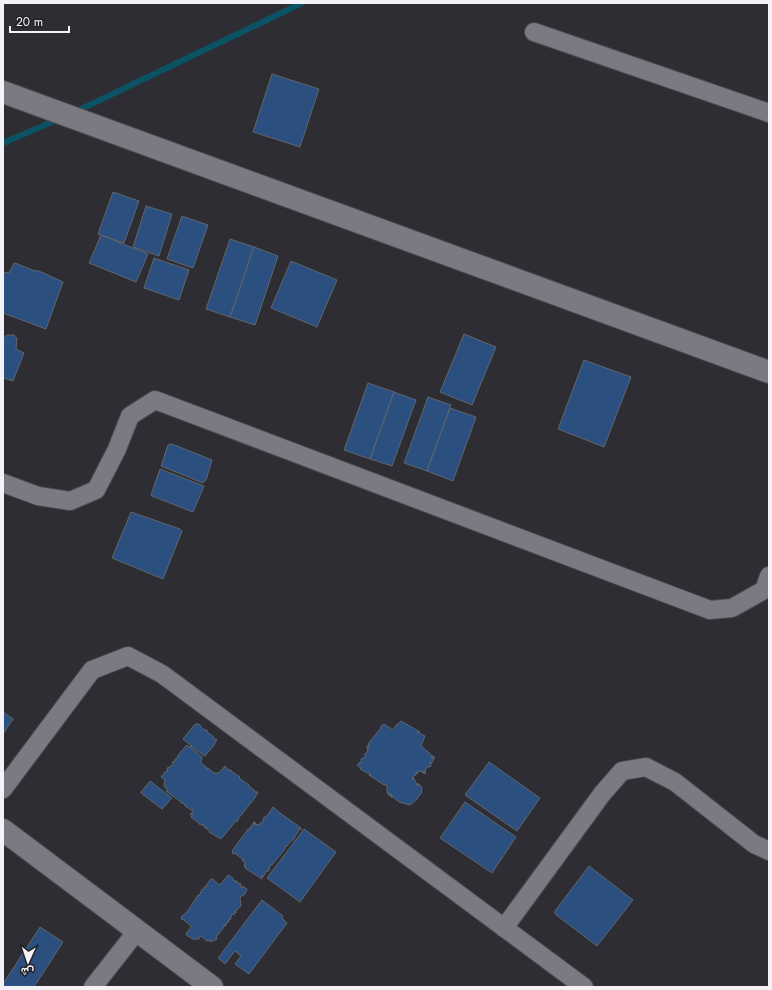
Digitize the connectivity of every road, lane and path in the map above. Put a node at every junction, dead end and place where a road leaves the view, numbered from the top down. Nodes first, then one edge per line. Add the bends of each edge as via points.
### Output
1 (534, 32) dead end
2 (3, 92) edge
3 (769, 113) edge
4 (769, 372) edge
5 (3, 483) edge
6 (769, 576) edge
7 (3, 789) edge
8 (3, 830) edge
9 (769, 851) edge
10 (504, 928) junction
11 (137, 931) junction
12 (94, 987) edge
13 (212, 987) edge
14 (584, 987) edge

1 - 3 street
2 - 4 street
5 - 6 street via 38,496 70,501 96,490 130,416 155,400 710,610 732,608 764,590
7 - 10 street via 92,670 128,656 162,674
8 - 11 street
9 - 10 street via 754,844 675,782 646,767 622,771 602,794
10 - 14 street
11 - 12 street
11 - 13 street

